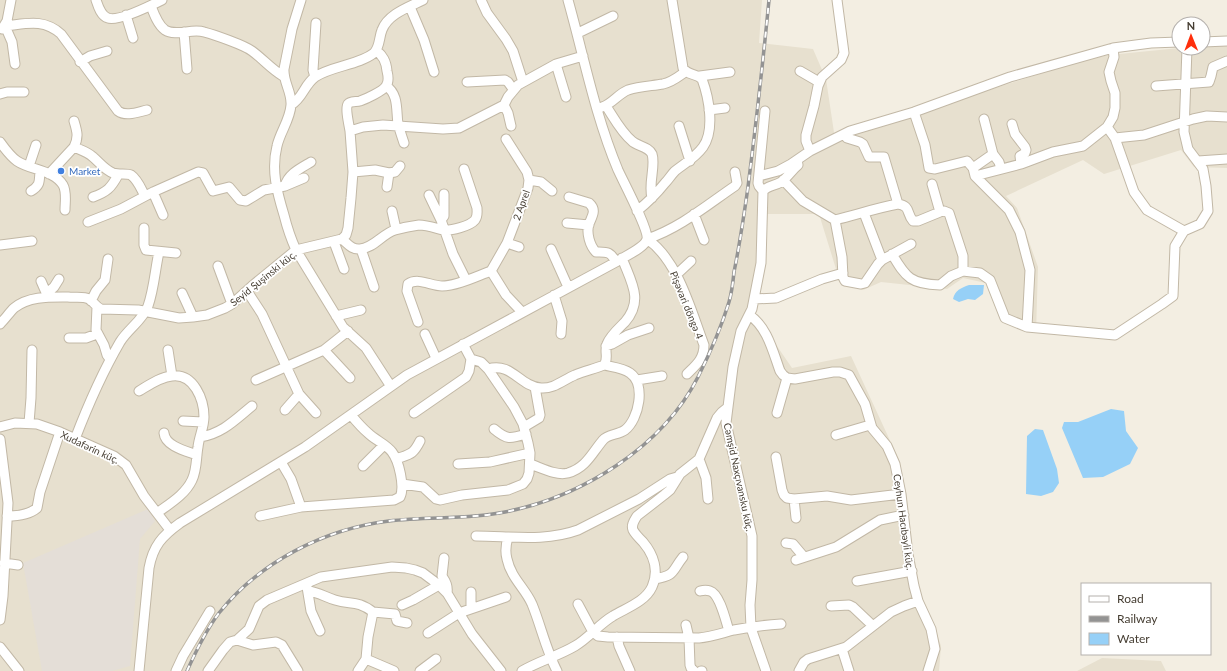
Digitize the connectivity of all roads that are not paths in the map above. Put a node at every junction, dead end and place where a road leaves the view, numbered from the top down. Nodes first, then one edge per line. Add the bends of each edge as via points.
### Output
1 (11, 0) edge
2 (96, 0) edge
3 (162, 0) edge
4 (301, 0) edge
5 (423, 0) edge
6 (481, 0) edge
7 (568, 0) edge
8 (672, 0) edge
9 (837, 0) edge
10 (151, 6) junction
11 (410, 7) junction
12 (126, 15) junction
13 (613, 16) dead end
14 (316, 23) dead end
15 (2, 28) edge
16 (184, 32) junction
17 (578, 33) junction
18 (133, 38) dead end
19 (1227, 41) edge
20 (1171, 42) edge
21 (1211, 42) edge
22 (1113, 48) junction
23 (376, 50) junction
24 (107, 51) dead end
25 (584, 56) junction
26 (1187, 56) edge
27 (1227, 61) edge
28 (80, 62) junction
29 (15, 64) dead end
30 (556, 64) junction
31 (187, 69) dead end
32 (800, 71) dead end
33 (434, 72) dead end
34 (686, 72) junction
35 (730, 72) dead end
36 (283, 76) junction
37 (700, 76) junction
38 (315, 77) junction
39 (467, 82) dead end
40 (523, 82) junction
41 (819, 82) junction
42 (1185, 84) junction
43 (386, 86) junction
44 (1156, 86) dead end
45 (513, 89) junction
46 (24, 92) dead end
47 (0, 94) edge
48 (566, 97) dead end
49 (291, 105) junction
50 (504, 105) junction
51 (606, 106) junction
52 (725, 108) dead end
53 (596, 109) junction
54 (147, 110) dead end
55 (709, 110) junction
56 (765, 111) dead end
57 (914, 112) junction
58 (1227, 117) edge
59 (984, 119) dead end
60 (74, 121) dead end
61 (1184, 122) junction
62 (1012, 124) dead end
63 (399, 126) junction
64 (511, 126) dead end
65 (679, 126) dead end
66 (1107, 127) junction
67 (350, 131) junction
68 (844, 134) junction
69 (1115, 138) junction
70 (506, 139) dead end
71 (0, 142) edge
72 (404, 143) dead end
73 (36, 145) dead end
74 (74, 147) junction
75 (810, 151) junction
76 (993, 154) junction
77 (1227, 159) edge
78 (797, 160) junction
79 (690, 161) junction
80 (1198, 161) junction
81 (312, 162) dead end
82 (1021, 164) junction
83 (29, 166) junction
84 (400, 166) dead end
85 (464, 168) dead end
86 (1001, 169) junction
87 (40, 171) junction
88 (353, 172) junction
89 (735, 172) dead end
90 (974, 172) junction
91 (389, 173) junction
92 (49, 174) junction
93 (118, 175) junction
94 (759, 176) junction
95 (304, 178) dead end
96 (529, 180) junction
97 (783, 180) junction
98 (932, 184) dead end
99 (280, 187) junction
100 (387, 187) dead end
101 (31, 191) dead end
102 (552, 191) dead end
103 (763, 191) junction
104 (149, 194) junction
105 (444, 194) dead end
106 (429, 195) dead end
107 (93, 197) dead end
108 (568, 197) dead end
109 (652, 198) junction
110 (898, 204) junction
111 (65, 210) dead end
112 (392, 211) dead end
113 (637, 211) junction
114 (940, 212) junction
115 (864, 213) junction
116 (694, 214) junction
117 (163, 215) dead end
118 (442, 220) junction
119 (835, 220) junction
120 (88, 222) dead end
121 (568, 223) dead end
122 (589, 225) junction
123 (144, 228) dead end
124 (396, 229) junction
125 (445, 230) junction
126 (1184, 231) junction
127 (648, 239) junction
128 (32, 240) dead end
129 (704, 240) dead end
130 (338, 241) junction
131 (507, 243) junction
132 (911, 244) dead end
133 (0, 245) edge
134 (519, 247) dead end
135 (360, 249) junction
136 (551, 249) dead end
137 (296, 250) junction
138 (159, 252) junction
139 (176, 253) dead end
140 (892, 254) junction
141 (108, 259) dead end
142 (619, 260) junction
143 (691, 260) dead end
144 (882, 260) junction
145 (218, 266) dead end
146 (344, 269) dead end
147 (491, 271) junction
148 (963, 271) junction
149 (843, 273) junction
150 (676, 275) junction
151 (59, 279) dead end
152 (466, 280) junction
153 (41, 281) dead end
154 (374, 287) dead end
155 (568, 287) junction
156 (247, 291) junction
157 (182, 293) dead end
158 (47, 295) junction
159 (554, 295) junction
160 (754, 299) junction
161 (94, 304) junction
162 (232, 304) junction
163 (362, 310) dead end
164 (145, 312) junction
165 (522, 312) junction
166 (749, 315) junction
167 (336, 316) junction
168 (193, 317) junction
169 (418, 322) dead end
170 (0, 324) edge
171 (1027, 327) junction
172 (649, 328) dead end
173 (348, 332) junction
174 (97, 334) junction
175 (425, 334) dead end
176 (561, 334) dead end
177 (69, 338) dead end
178 (463, 344) junction
179 (606, 346) junction
180 (32, 350) dead end
181 (168, 350) dead end
182 (324, 350) junction
183 (436, 358) junction
184 (110, 359) junction
185 (471, 359) junction
186 (604, 365) junction
187 (286, 367) junction
188 (488, 368) junction
189 (687, 374) dead end
190 (172, 376) junction
191 (662, 376) dead end
192 (350, 378) dead end
193 (787, 378) junction
194 (256, 380) dead end
195 (637, 380) junction
196 (390, 385) junction
197 (535, 387) junction
198 (139, 391) dead end
199 (299, 394) junction
200 (252, 406) dead end
201 (727, 408) junction
202 (285, 410) dead end
203 (316, 413) dead end
204 (777, 413) dead end
205 (414, 414) dead end
206 (351, 415) junction
207 (183, 421) dead end
208 (203, 422) junction
209 (28, 423) junction
210 (870, 425) junction
211 (0, 427) edge
212 (494, 429) dead end
213 (525, 431) junction
214 (60, 432) junction
215 (164, 433) dead end
216 (836, 435) dead end
217 (200, 437) junction
218 (0, 438) edge
219 (74, 438) junction
220 (420, 441) dead end
221 (384, 445) junction
222 (530, 454) junction
223 (197, 455) junction
224 (776, 457) dead end
225 (396, 459) junction
226 (699, 459) junction
227 (281, 462) junction
228 (458, 464) dead end
229 (530, 464) junction
230 (363, 466) dead end
231 (677, 477) junction
232 (402, 484) junction
233 (901, 494) junction
234 (708, 499) dead end
235 (794, 499) junction
236 (302, 507) junction
237 (157, 513) junction
238 (904, 515) junction
239 (7, 516) junction
240 (260, 516) dead end
241 (796, 518) dead end
242 (170, 530) junction
243 (476, 536) dead end
244 (508, 537) junction
245 (3, 540) edge
246 (786, 543) dead end
247 (683, 557) dead end
248 (444, 558) dead end
249 (4, 563) junction
250 (18, 565) dead end
251 (912, 571) junction
252 (655, 579) junction
253 (857, 581) dead end
254 (438, 585) junction
255 (307, 587) junction
256 (700, 591) dead end
257 (471, 592) dead end
258 (447, 593) junction
259 (506, 597) dead end
260 (918, 601) junction
261 (578, 604) dead end
262 (402, 605) dead end
263 (831, 606) dead end
264 (1, 607) edge
265 (471, 608) junction
266 (210, 612) dead end
267 (373, 612) junction
268 (459, 613) junction
269 (0, 620) edge
270 (407, 623) dead end
271 (781, 624) dead end
272 (686, 625) dead end
273 (872, 625) junction
274 (751, 628) junction
275 (320, 631) dead end
276 (729, 631) junction
277 (594, 632) junction
278 (428, 633) dead end
279 (617, 637) junction
280 (689, 638) junction
281 (237, 640) junction
282 (0, 647) edge
283 (842, 649) junction
284 (550, 658) junction
285 (436, 659) dead end
286 (366, 660) junction
287 (19, 671) edge
288 (139, 671) edge
289 (176, 671) edge
290 (208, 671) edge
291 (298, 671) edge
292 (358, 671) edge
293 (394, 671) edge
294 (420, 671) edge
295 (501, 671) edge
296 (522, 671) edge
297 (557, 671) edge
298 (630, 671) edge
299 (694, 671) edge
300 (766, 671) edge
301 (799, 671) edge
302 (849, 671) edge
303 (928, 671) edge

1 - 15 street via 8,16
2 - 12 street via 108,19
3 - 10 street
4 - 36 street via 292,29
5 - 11 street
6 - 40 street via 513,51
7 - 17 street
8 - 34 street via 683,68
9 - 41 street via 844,53 841,60
10 - 12 street
10 - 16 street via 164,29 169,32
11 - 23 street via 387,20
11 - 33 street
12 - 18 street
13 - 17 street
14 - 38 street via 313,70
15 - 28 street via 32,23 49,25 61,34
15 - 29 street via 12,42
16 - 31 street
16 - 36 street via 203,32 244,47
17 - 25 street
19 - 21 street
20 - 22 street
22 - 57 street via 1000,80
22 - 66 street via 1114,57 1110,72 1115,93 1115,108
23 - 38 street via 366,58
23 - 43 street via 385,60 388,79
24 - 28 street
25 - 30 street
25 - 53 street
26 - 42 street
27 - 42 street via 1213,67 1209,82
28 - 54 street via 121,114
30 - 40 street
30 - 48 street
32 - 41 street
34 - 37 street
34 - 51 street via 664,84 629,90
35 - 37 street
36 - 49 street
37 - 55 street via 704,83
38 - 49 street
39 - 45 street via 505,80
40 - 45 street
41 - 75 street via 806,135
42 - 44 street
42 - 61 street
43 - 63 street via 395,96
43 - 67 street via 364,100 347,104
45 - 50 street
46 - 47 street
49 - 99 street via 288,120 276,148 274,174
50 - 63 street via 459,128
50 - 64 street
51 - 53 street
51 - 109 street via 632,142 652,153
52 - 55 street
53 - 113 street via 610,152
55 - 79 street via 710,128 707,141
56 - 94 street
57 - 68 street
57 - 90 street via 929,168 967,161
58 - 61 street via 1207,116
59 - 76 street
60 - 74 street via 78,135
61 - 69 street via 1144,134
61 - 80 street via 1188,149
62 - 82 street via 1026,150 1020,156
63 - 67 street via 372,126
63 - 72 street
65 - 79 street
66 - 69 street
66 - 82 street via 1083,146 1053,152
67 - 88 street
68 - 75 street
68 - 110 street via 847,138 863,144 869,157 884,157
69 - 126 street via 1134,192 1147,210
70 - 96 street, 2 Aprel via 527,172
71 - 83 street via 13,158
73 - 83 street
74 - 92 street
74 - 93 street via 83,150
75 - 78 street
76 - 86 street
76 - 90 street via 985,158
77 - 80 street
78 - 94 street via 778,171
78 - 97 street via 798,165
79 - 109 street via 674,172
80 - 126 street via 1203,169 1208,211 1200,224
81 - 99 street via 296,171
82 - 86 street
83 - 87 street
84 - 91 street via 395,172
85 - 125 street via 478,214 472,222
86 - 90 street
87 - 92 street
87 - 101 street via 39,184
88 - 91 street via 375,170
88 - 130 street via 348,228 346,235
89 - 116 street via 735,186
90 - 171 street via 1008,210 1020,232 1030,270
91 - 100 street
92 - 111 street via 64,186
93 - 104 street via 129,174
93 - 107 street via 105,193
94 - 103 street, Cəmşid Naxçıvansku küç. via 759,186
95 - 99 street
96 - 102 street via 541,182
96 - 131 street, 2 Aprel
97 - 103 street
97 - 119 street via 803,201
98 - 114 street
99 - 104 street via 264,190 243,201 229,188 213,191 202,172 198,172
99 - 137 street via 290,237
103 - 160 street, Cəmşid Naxçıvansku küç. via 761,263
104 - 117 street
104 - 120 street via 121,210
105 - 118 street
106 - 118 street
108 - 122 street via 592,206 594,216
109 - 113 street
110 - 114 street via 907,207 913,221
110 - 115 street via 875,208
112 - 124 street
113 - 127 street
114 - 148 street via 949,213 963,256
115 - 119 street
115 - 144 street
116 - 127 street via 667,231
116 - 129 street
118 - 125 street
119 - 149 street
121 - 122 street
122 - 142 street via 588,232 593,249 596,252 610,253
123 - 138 street via 144,248
124 - 125 street via 419,225
124 - 135 street via 373,245
125 - 152 street via 452,254
126 - 171 street via 1175,246 1173,296 1115,335
127 - 142 street via 641,248
127 - 150 street, Pişəvari döngə 4 via 660,249
128 - 133 street
130 - 135 street via 351,248
130 - 137 street, Seyid Şuşinski küç.
130 - 146 street
131 - 134 street
131 - 147 street, 2 Aprel
132 - 140 street
135 - 154 street
136 - 155 street
137 - 156 street, Seyid Şuşinski küç.
137 - 167 street
138 - 139 street
138 - 164 street
140 - 144 street
140 - 148 street via 912,280 926,284 940,284
141 - 161 street via 105,280 96,291
142 - 155 street
142 - 179 street via 634,292 634,307
143 - 150 street
144 - 149 street via 865,284 845,281
145 - 162 street
147 - 152 street
147 - 165 street via 506,295
148 - 171 street via 980,273 990,280 1004,318
149 - 160 street via 776,298
150 - 189 street, Pişəvari döngə 4 via 704,345 702,358
151 - 158 street
152 - 169 street via 444,286 415,282 408,284 407,291
153 - 158 street
155 - 159 street
156 - 162 street, Seyid Şuşinski küç.
156 - 187 street via 264,318
157 - 168 street
158 - 161 street, Seyid Şuşinski küç. via 83,298
158 - 170 street, Seyid Şuşinski küç. via 18,305
159 - 165 street
159 - 176 street via 561,317
160 - 166 street, Cəmşid Naxçıvansku küç.
161 - 164 street, Seyid Şuşinski küç. via 101,309
161 - 174 street
162 - 168 street, Seyid Şuşinski küç. via 219,311
163 - 167 street
164 - 168 street, Seyid Şuşinski küç. via 168,317
164 - 184 street via 123,338
165 - 178 street
166 - 193 street via 765,333 780,371
166 - 201 street, Cəmşid Naxçıvansku küç. via 733,367
167 - 173 street
172 - 179 street
173 - 182 street
173 - 196 street via 366,348
174 - 177 street via 86,338
174 - 184 street
175 - 183 street
178 - 183 street
178 - 185 street
179 - 186 street
180 - 209 street
181 - 190 street
182 - 187 street
182 - 192 street
183 - 196 street
184 - 219 street
185 - 188 street via 481,362
185 - 205 street via 466,377
186 - 195 street via 631,373
186 - 197 street via 574,375 552,387
187 - 194 street
187 - 199 street
188 - 197 street via 507,369
188 - 213 street via 514,407
190 - 198 street via 153,382
190 - 208 street via 180,376 195,386 202,401
191 - 195 street
193 - 204 street
193 - 210 street, Ceyhun Hacıbəyli küç. via 840,372 849,375 865,404
195 - 229 street via 639,402 632,421 624,430 603,440 578,469 557,473
196 - 206 street
197 - 213 street via 540,415
199 - 202 street
199 - 203 street
200 - 217 street via 224,429
201 - 226 street via 717,418
201 - 274 street, Cəmşid Naxçıvansku küç. via 726,423 752,536
206 - 221 street via 368,434
206 - 227 street
207 - 208 street
208 - 217 street
209 - 211 street, Xudafərin küç.
209 - 214 street, Xudafərin küç.
210 - 216 street
210 - 233 street, Ceyhun Hacıbəyli küç. via 889,450 895,464
212 - 213 street via 506,438 512,438
213 - 222 street
214 - 219 street, Xudafərin küç.
214 - 239 street via 37,508 29,513
215 - 223 street via 166,439 181,449
217 - 223 street
218 - 239 street via 7,493
219 - 237 street, Xudafərin küç. via 122,460
220 - 225 street via 412,454
221 - 225 street
221 - 230 street
222 - 228 street via 490,462
222 - 229 street
223 - 237 street via 195,472 187,488
224 - 235 street via 784,495
225 - 232 street
226 - 231 street
226 - 234 street via 706,478
227 - 236 street
227 - 242 street
229 - 232 street via 527,479 523,484 500,491 440,500 423,487
231 - 244 street via 640,499 568,534 542,538
231 - 252 street via 670,490 637,516 632,524 633,531 653,557
232 - 236 street via 400,497 394,500
233 - 235 street via 857,500 827,496
233 - 238 street, Ceyhun Hacıbəyli küç.
235 - 241 street
236 - 240 street
237 - 242 street, Xudafərin küç.
238 - 246 street via 880,520 836,547 800,559 793,544
238 - 251 street, Ceyhun Hacıbəyli küç.
239 - 245 street
242 - 288 street via 151,556
243 - 244 street
244 - 284 street via 507,559 513,575 531,603
245 - 249 street
247 - 252 street via 672,574
248 - 258 street via 441,571 448,587
249 - 250 street
249 - 264 street
251 - 253 street
251 - 260 street, Ceyhun Hacıbəyli küç.
252 - 277 street via 645,597 605,621
254 - 255 street via 415,570 392,566 330,575
254 - 258 street
254 - 262 street
255 - 267 street via 336,600 361,604
255 - 275 street via 311,611
255 - 281 street via 267,600 259,606 249,629
256 - 276 street via 712,592 720,604
257 - 265 street
258 - 268 street
259 - 265 street
260 - 273 street via 898,608
260 - 303 street, Ceyhun Hacıbəyli küç. via 931,629 935,649
261 - 277 street
263 - 273 street via 849,605
264 - 269 street
265 - 268 street
266 - 289 street
267 - 270 street via 395,614 397,621
267 - 286 street
268 - 278 street
268 - 295 street
271 - 274 street
272 - 280 street
273 - 283 street via 864,634
274 - 276 street
274 - 300 street, Cəmşid Naxçıvansku küç.
276 - 280 street
277 - 279 street via 598,636
277 - 284 street via 576,646
279 - 280 street
279 - 298 street
280 - 299 street via 690,665
281 - 290 street via 226,646
281 - 291 street via 253,645 276,642 282,645
282 - 287 street
283 - 301 street via 808,659
283 - 302 street
284 - 296 street
284 - 297 street
285 - 294 street
286 - 292 street
286 - 293 street

